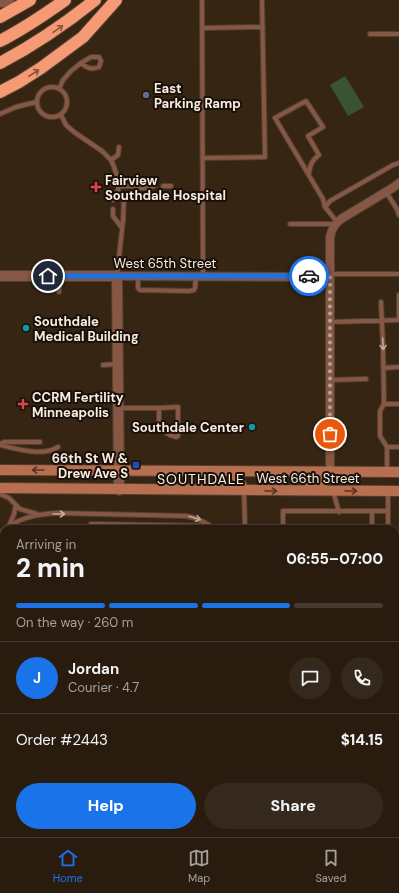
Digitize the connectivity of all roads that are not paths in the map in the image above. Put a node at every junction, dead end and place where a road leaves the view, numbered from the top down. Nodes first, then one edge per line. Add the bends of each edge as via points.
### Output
1 (10, 0) edge
2 (30, 0) edge
3 (64, 0) edge
4 (95, 0) edge
5 (116, 0) edge
6 (202, 0) edge
7 (262, 0) edge
8 (0, 3) edge
9 (0, 17) edge
10 (263, 27) junction
11 (202, 28) junction
12 (370, 34) dead end
13 (399, 34) edge
14 (0, 41) edge
15 (0, 63) edge
16 (81, 63) junction
17 (59, 89) junction
18 (0, 92) edge
19 (36, 102) junction
20 (0, 114) edge
21 (61, 115) junction
22 (118, 147) dead end
23 (203, 158) junction
24 (111, 160) junction
25 (399, 163) edge
26 (308, 173) junction
27 (399, 183) edge
28 (153, 186) dead end
29 (163, 186) dead end
30 (171, 186) dead end
31 (118, 189) junction
32 (386, 192) junction
33 (113, 200) dead end
34 (325, 207) junction
35 (113, 209) dead end
36 (398, 210) edge
37 (399, 215) edge
38 (336, 223) junction
39 (290, 224) dead end
40 (122, 228) junction
41 (399, 274) edge
42 (330, 275) junction
43 (0, 276) edge
44 (59, 276) junction
45 (117, 276) junction
46 (138, 276) junction
47 (200, 276) junction
48 (58, 292) dead end
49 (399, 295) edge
50 (381, 302) dead end
51 (399, 320) edge
52 (381, 321) junction
53 (330, 322) junction
54 (117, 364) junction
55 (103, 365) dead end
56 (399, 367) edge
57 (383, 368) junction
58 (366, 379) dead end
59 (330, 380) junction
60 (384, 404) junction
61 (399, 404) edge
62 (118, 408) junction
63 (159, 408) junction
64 (40, 442) dead end
65 (0, 444) edge
66 (58, 447) dead end
67 (387, 447) junction
68 (399, 447) edge
69 (3, 469) edge
70 (119, 470) junction
71 (230, 471) junction
72 (330, 471) junction
73 (387, 472) junction
74 (399, 472) edge
75 (0, 488) edge
76 (119, 490) junction
77 (244, 490) junction
78 (333, 490) junction
79 (298, 491) junction
80 (388, 491) junction
81 (399, 491) edge
82 (0, 494) edge
83 (16, 506) junction
84 (372, 511) junction
85 (388, 511) junction
86 (339, 512) junction
87 (38, 514) junction
88 (91, 524) dead end
89 (8, 525) edge
90 (12, 525) edge
91 (122, 525) edge
92 (209, 525) edge
93 (244, 525) edge
94 (283, 525) edge
95 (372, 525) edge
96 (388, 525) edge

1 - 8 street
2 - 9 highway
3 - 14 highway
15 -> 4 highway via 56,30
18 -> 5 highway via 41,68 83,37
6 - 11 lane
7 - 10 lane
10 - 11 lane
10 - 23 lane via 265,157
11 - 23 lane
12 - 13 lane
16 - 16 lane via 91,57 99,57 101,61 95,69
16 - 17 lane via 63,80
17 - 19 lane via 44,89
17 - 21 lane via 67,101
19 - 20 lane
19 - 21 lane via 39,111 47,117
21 - 24 lane via 66,125
22 - 24 lane via 118,155
23 - 47 lane
24 - 31 lane
25 - 34 lane via 330,201
26 - 26 lane via 275,118 306,101 323,127 308,136 319,155 313,160
26 - 34 lane
27 - 32 street
28 - 31 lane
29 - 30 lane
31 - 33 lane
31 - 40 lane via 124,198
32 - 36 lane
32 - 38 street
34 - 38 lane
35 - 40 lane via 112,216
36 - 37 lane
38 - 39 lane
38 - 42 street via 330,237
40 - 45 lane
41 - 42 lane
42 - 47 street, West 65th Street
42 - 53 street
43 - 44 street, West 65th Street
44 - 45 street, West 65th Street
44 - 48 lane
45 - 46 street, West 65th Street
45 - 54 street
46 - 47 street, West 65th Street
46 - 47 lane via 138,288 144,291 194,290
49 - 51 lane
50 - 52 lane
51 - 52 lane
52 - 53 lane
52 -> 57 lane
53 - 59 street
54 - 55 lane
54 - 62 street
56 - 57 lane
57 - 60 lane
58 - 59 lane
59 - 72 street
60 - 61 lane
60 - 67 lane via 380,411 380,436
62 - 63 lane
62 - 70 street
63 - 63 lane via 178,407 178,436 170,435 161,429
64 - 65 lane
65 - 66 lane via 39,452
67 - 68 lane
67 - 73 lane
70 -> 69 main road, West 66th Street
70 - 71 main road, West 66th Street
70 - 76 street
71 - 72 main road, West 66th Street
71 - 77 main road
72 - 73 main road, West 66th Street
72 - 79 main road via 328,478 319,485
73 - 74 main road, West 66th Street
75 - 76 main road, West 66th Street
76 - 77 main road, West 66th Street
77 -> 79 main road, West 66th Street
77 - 93 lane
78 - 79 main road, West 66th Street
78 -> 80 main road, West 66th Street
78 - 86 lane
80 - 81 main road, West 66th Street
80 - 85 lane
82 - 83 lane via 9,498
83 - 87 lane
83 - 89 lane
84 - 85 lane
84 - 86 lane
84 - 95 lane
85 - 96 lane
86 - 94 lane via 283,511
87 - 90 lane
87 -> 92 lane via 173,515 195,518
88 - 91 lane

